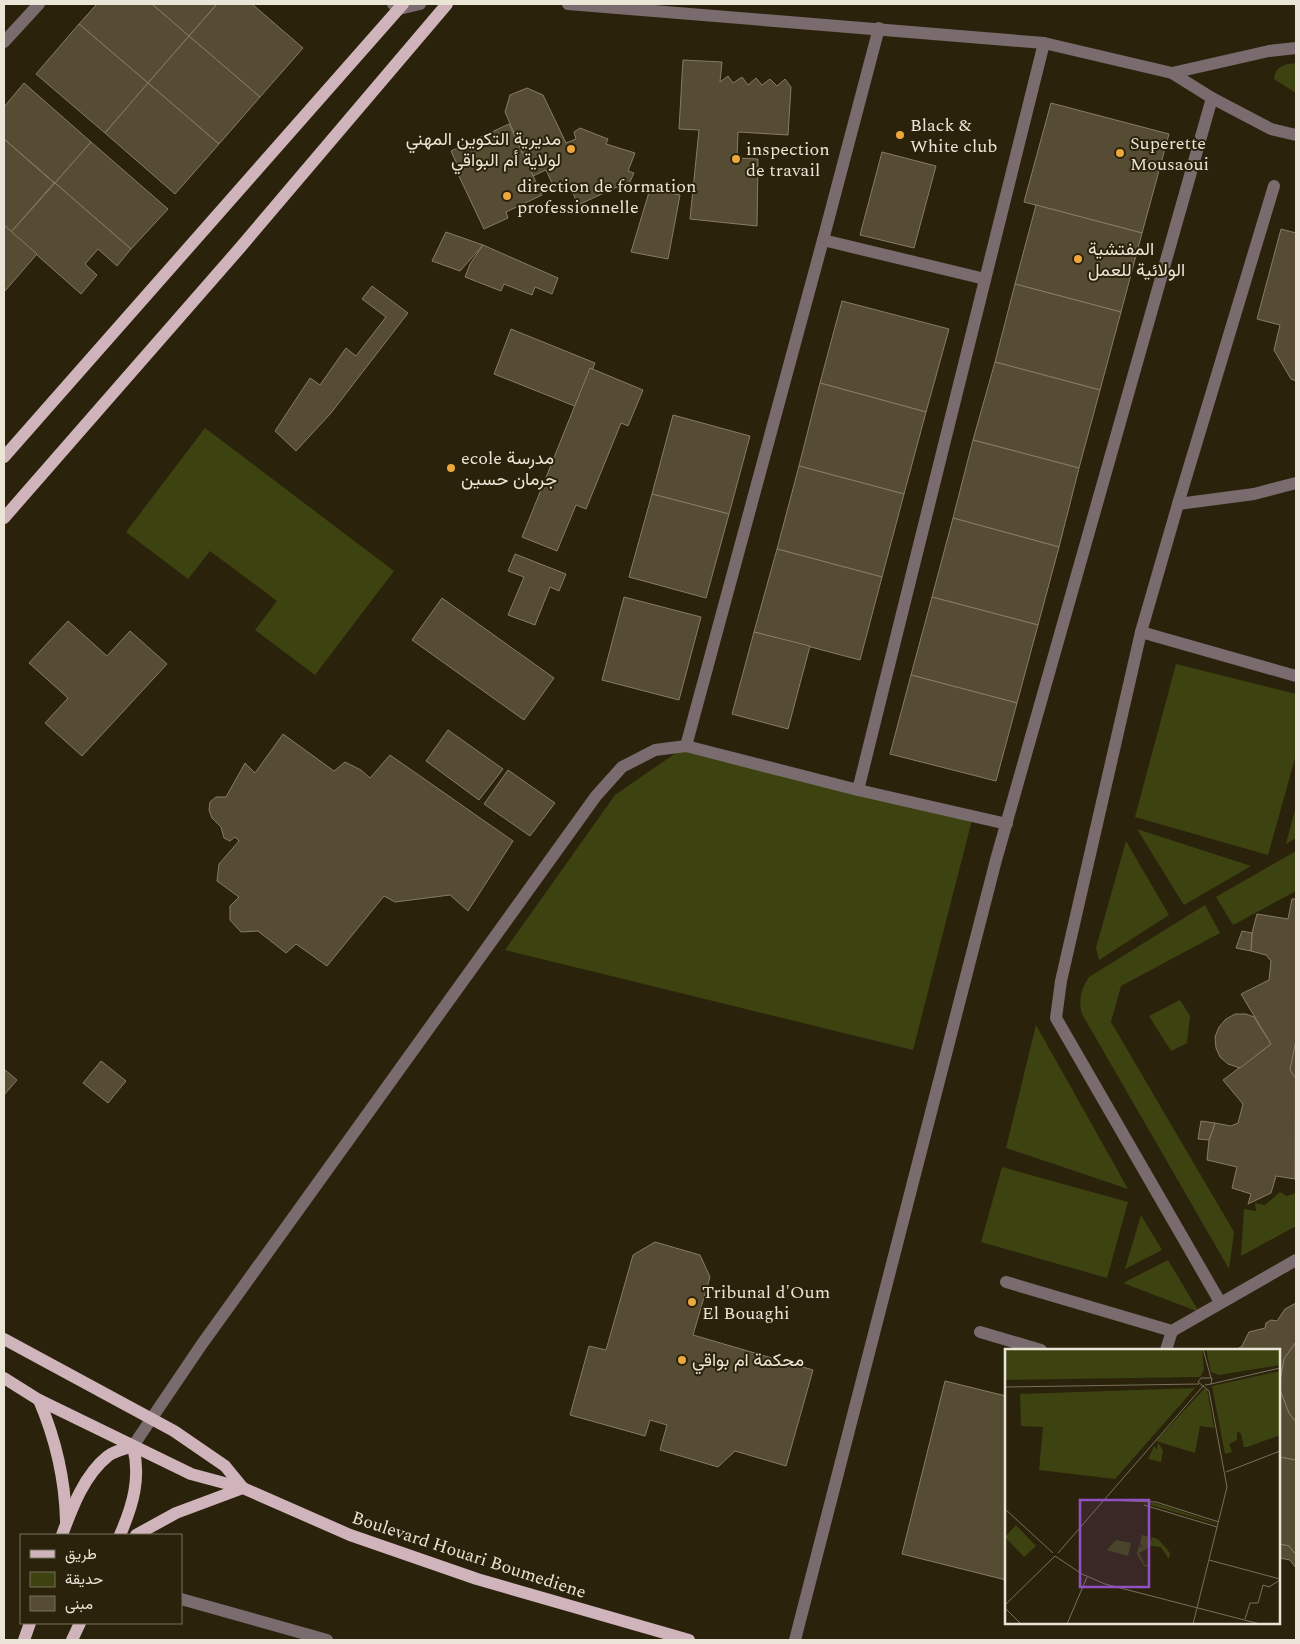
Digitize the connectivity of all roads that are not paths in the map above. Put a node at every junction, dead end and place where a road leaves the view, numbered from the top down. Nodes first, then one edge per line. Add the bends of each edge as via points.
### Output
1 (39, 4) edge
2 (420, 4) edge
3 (447, 4) edge
4 (568, 4) edge
5 (398, 6) edge
6 (879, 28) junction
7 (4, 42) edge
8 (1044, 43) junction
9 (1296, 48) edge
10 (1172, 73) junction
11 (1212, 98) junction
12 (1296, 136) edge
13 (1274, 186) dead end
14 (823, 240) junction
15 (985, 279) junction
16 (4, 457) edge
17 (1296, 483) edge
18 (1178, 504) junction
19 (5, 515) edge
20 (1141, 632) junction
21 (1296, 676) edge
22 (686, 746) junction
23 (858, 790) junction
24 (1007, 824) junction
25 (1296, 1260) edge
26 (1006, 1282) dead end
27 (1220, 1302) junction
28 (1172, 1331) junction
29 (980, 1332) dead end
30 (4, 1340) edge
31 (1037, 1349) edge
32 (1166, 1349) edge
33 (4, 1378) edge
34 (39, 1400) junction
35 (150, 1418) junction
36 (133, 1446) junction
37 (243, 1488) junction
38 (64, 1530) edge
39 (120, 1534) edge
40 (138, 1534) edge
41 (182, 1599) edge
42 (30, 1624) edge
43 (80, 1624) edge
44 (24, 1640) edge
45 (72, 1640) edge
46 (327, 1640) edge
47 (689, 1640) edge
48 (795, 1640) edge

1 - 7 street
2 - 5 street
3 - 19 main road via 239,249
4 - 6 street
5 - 16 main road
6 - 8 street
6 - 14 street
8 - 10 street
8 - 15 street
9 - 10 street
10 - 11 street
11 - 12 street via 1272,129
11 - 24 street
13 - 18 street
14 - 15 street
14 - 22 street
15 - 23 street
17 - 18 street via 1254,494
18 - 20 street
20 - 21 street
20 - 27 street via 1061,981 1056,1018
22 - 23 street
22 - 35 street via 655,750 622,767 596,796
23 - 24 street
24 - 48 street
25 - 27 street
26 - 28 street
27 - 28 street
28 - 32 street
29 - 31 street
30 - 35 main road, Boulevard Houari Boumediene
33 - 34 main road, Boulevard Houari Boumediene
34 - 36 main road, Boulevard Houari Boumediene
34 - 38 main road via 52,1430 60,1461 65,1493
35 - 36 street
35 - 37 main road, Boulevard Houari Boumediene via 226,1466
36 - 37 main road, Boulevard Houari Boumediene via 191,1474
36 - 38 main road via 108,1456 95,1470 78,1497
36 - 39 main road via 137,1480
37 - 40 main road via 176,1513
37 - 47 main road, Boulevard Houari Boumediene via 350,1535 477,1580
41 - 46 street
42 - 44 main road
43 - 45 main road

